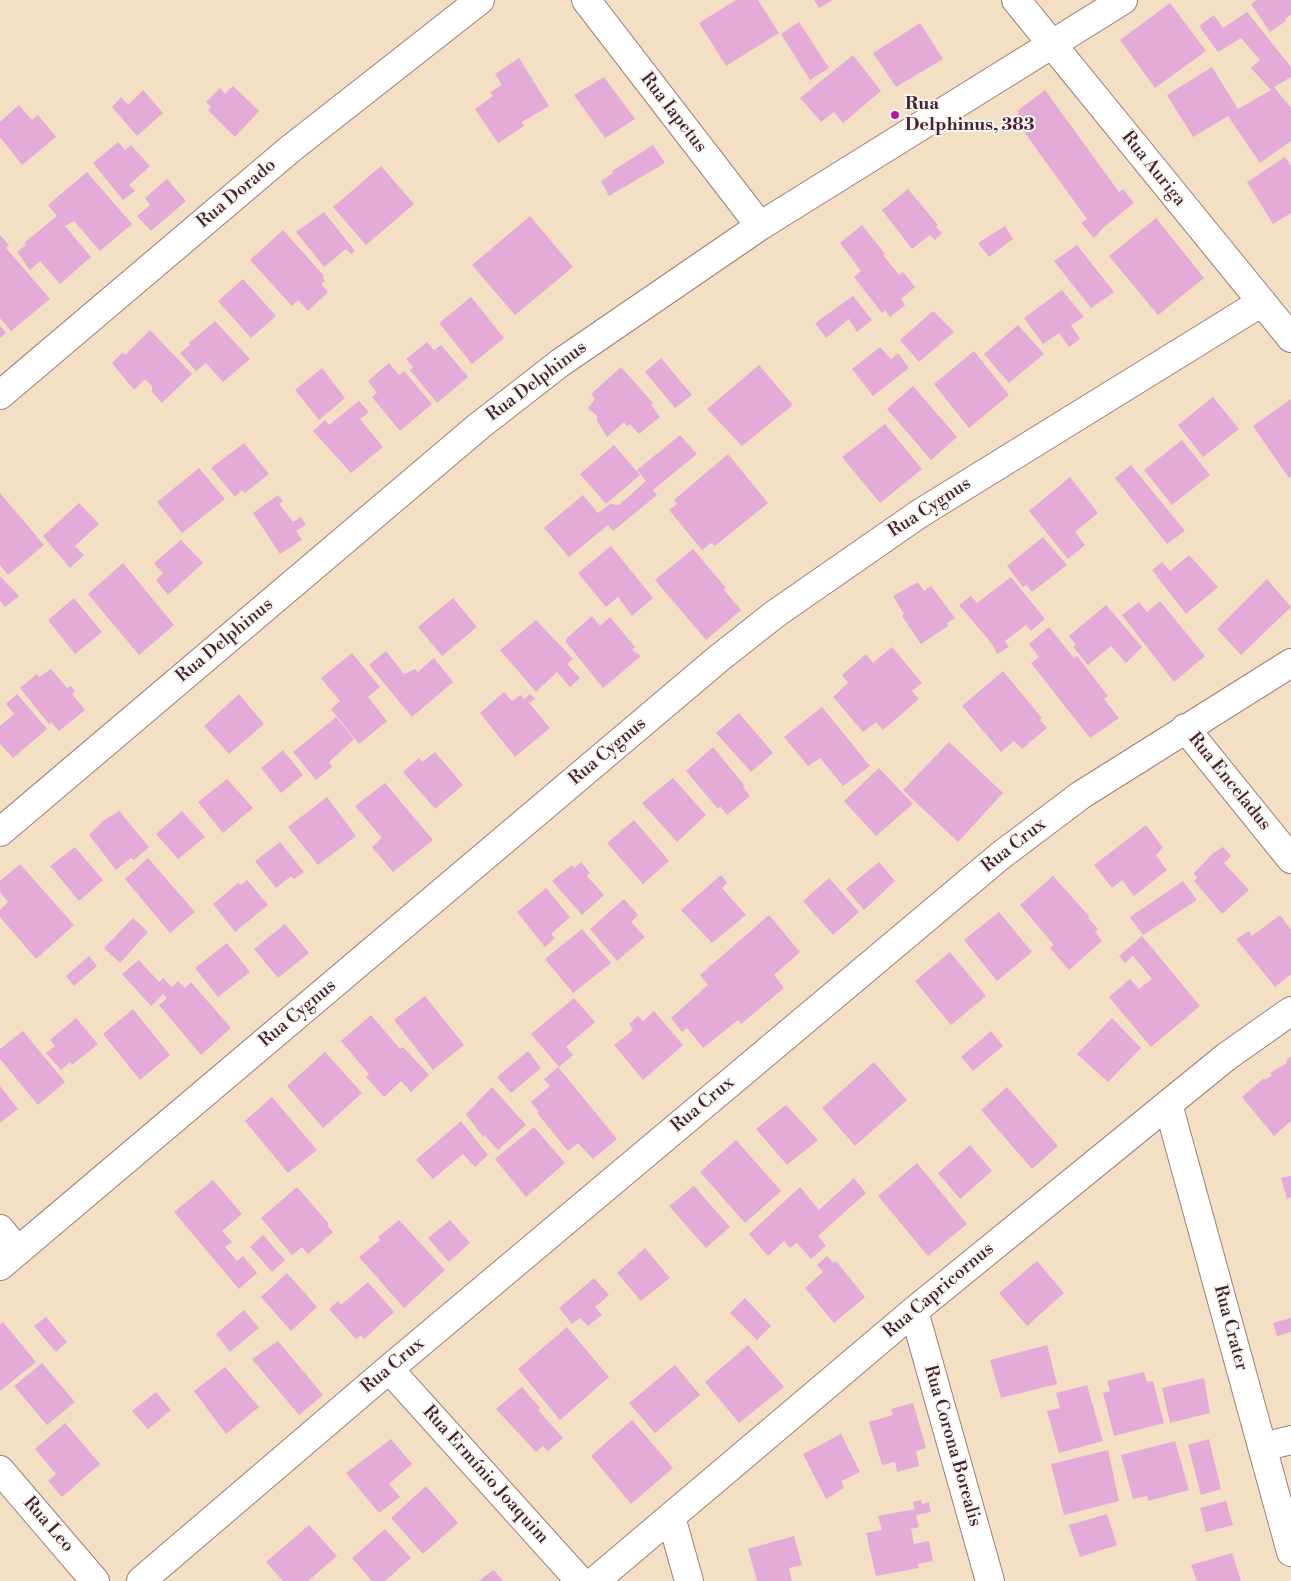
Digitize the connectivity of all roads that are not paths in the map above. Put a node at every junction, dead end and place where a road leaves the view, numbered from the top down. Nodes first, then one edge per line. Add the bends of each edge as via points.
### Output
1 (480, 0) edge
2 (586, 0) edge
3 (1016, 0) edge
4 (1123, 0) edge
5 (1052, 44) junction
6 (760, 226) junction
7 (1262, 302) junction
8 (1291, 338) edge
9 (0, 395) edge
10 (1291, 663) edge
11 (1185, 728) junction
12 (0, 832) edge
13 (1291, 859) edge
14 (1291, 1010) edge
15 (1168, 1104) junction
16 (0, 1230) edge
17 (9, 1258) edge
18 (914, 1311) junction
19 (389, 1368) junction
20 (1291, 1440) edge
21 (1262, 1447) junction
22 (0, 1470) edge
23 (671, 1517) junction
24 (1291, 1552) edge
25 (95, 1581) edge
26 (141, 1581) edge
27 (580, 1581) edge
28 (595, 1581) edge
29 (689, 1581) edge
30 (990, 1581) edge

1 - 9 street, Rua Dorado via 289,150
2 - 6 street, Rua Iapetus
3 - 5 street, Rua Auriga
4 - 5 street, Rua Delphinus
5 - 6 street, Rua Delphinus
5 - 7 street, Rua Auriga
6 - 12 street, Rua Delphinus via 600,334 479,426
7 - 8 street, Rua Auriga
7 - 17 street, Rua Cygnus via 919,514 775,614
10 - 11 street, Rua Crux
11 - 13 street, Rua Enceladus
11 - 19 street, Rua Crux via 1081,795 1000,856
14 - 15 street, Rua Capricornus
15 - 18 street, Rua Capricornus
15 - 21 street, Rua Crater
16 - 17 street
18 - 23 street, Rua Capricornus
18 - 30 street, Rua Corona Borealis
19 - 26 street, Rua Crux
19 - 27 street, Rua Ermínio Joaquim
20 - 21 street
21 - 24 street, Rua Crater
22 - 25 street, Rua Leo
23 - 28 street, Rua Capricornus
23 - 29 street

